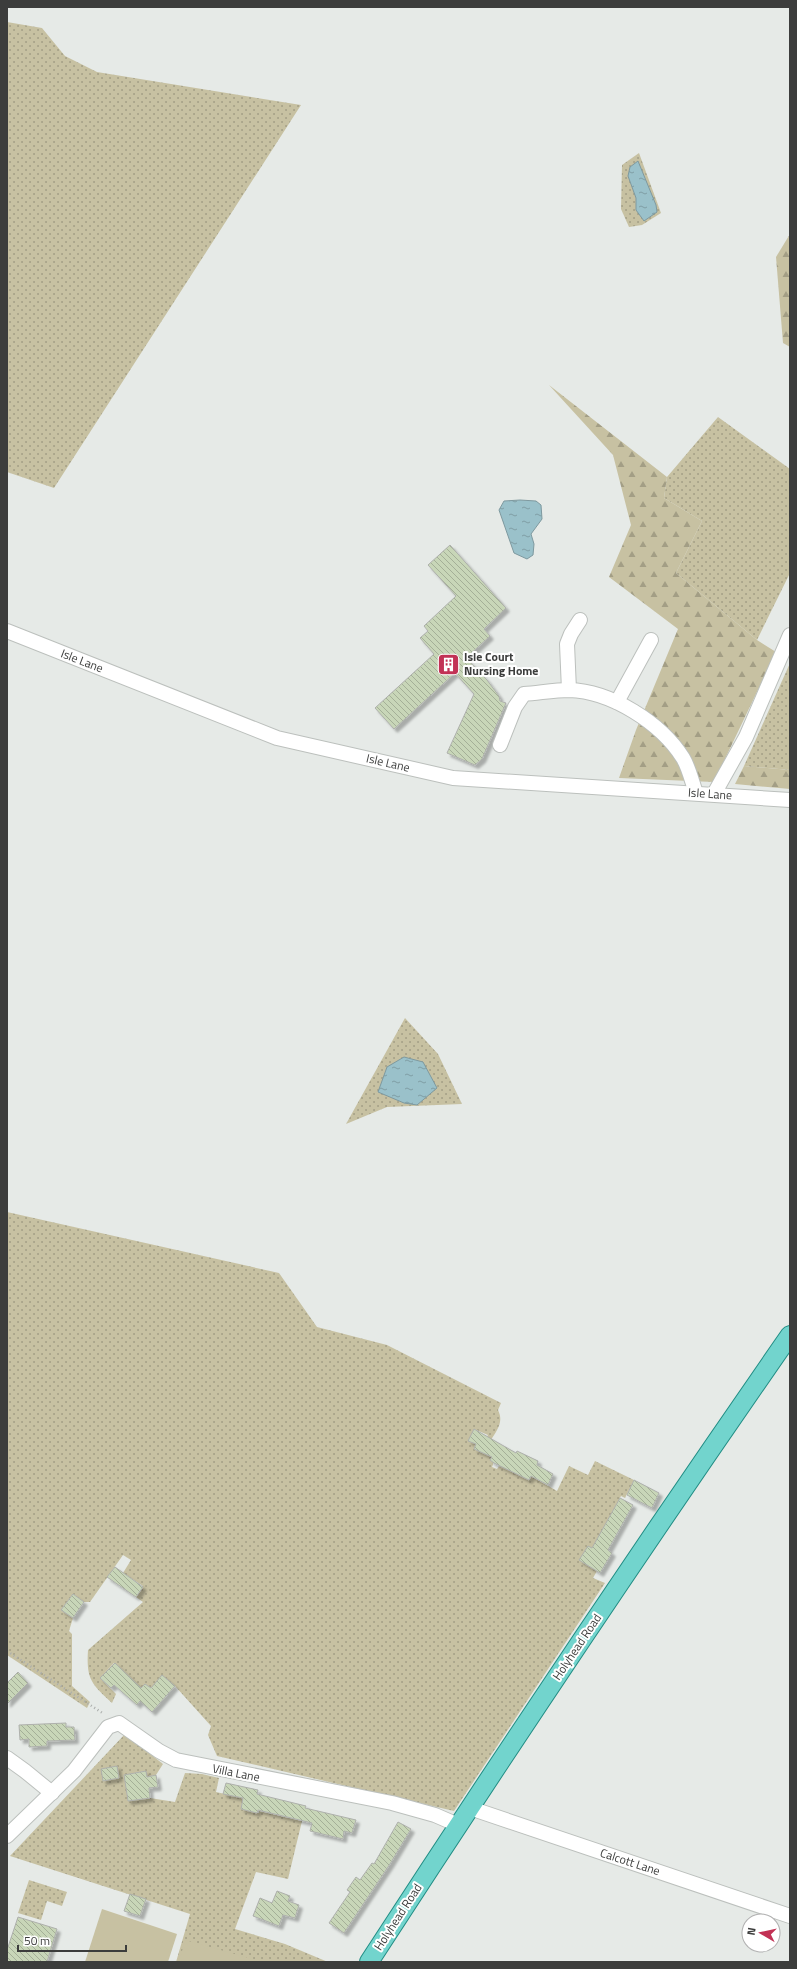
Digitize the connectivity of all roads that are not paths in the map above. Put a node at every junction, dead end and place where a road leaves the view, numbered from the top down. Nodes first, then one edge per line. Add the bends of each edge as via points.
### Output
1 (580, 620) dead end
2 (7, 631) edge
3 (790, 635) edge
4 (651, 640) dead end
5 (569, 690) junction
6 (617, 702) junction
7 (500, 745) dead end
8 (696, 792) junction
9 (714, 794) junction
10 (790, 800) edge
11 (790, 1336) edge
12 (7, 1758) edge
13 (52, 1793) junction
14 (470, 1808) junction
15 (458, 1825) junction
16 (7, 1836) edge
17 (790, 1916) edge
18 (369, 1962) edge

1 - 5 street via 567,644
2 - 8 street, Isle Lane via 285,739 454,778
3 - 9 street via 746,737
4 - 6 street
5 - 6 street via 594,693
5 - 7 street via 524,694 514,707
6 - 8 street via 654,726 672,743 684,760
8 - 9 street, Isle Lane
9 - 10 street, Isle Lane
11 - 14 main road, Holyhead Road via 678,1497
12 - 13 street
13 - 15 street, Villa Lane via 74,1771 108,1727 119,1723 176,1760 392,1803 435,1814
13 - 16 street
14 - 15 main road, Holyhead Road
14 - 17 street, Calcott Lane
15 - 18 main road, Holyhead Road

